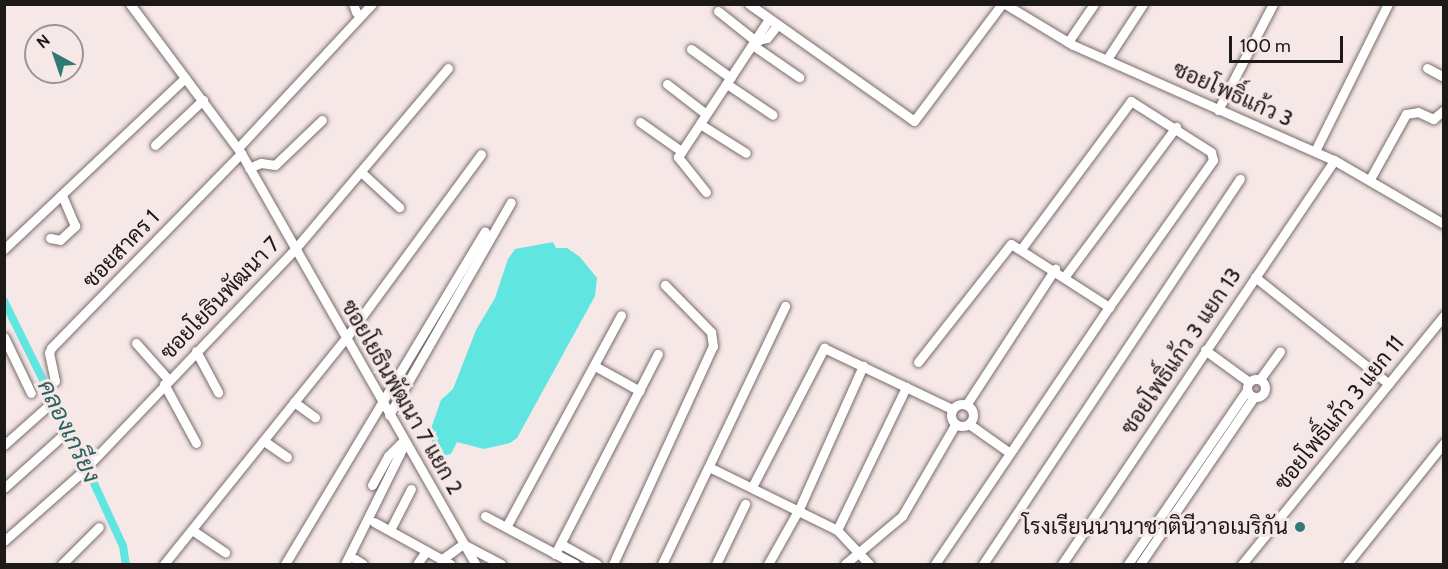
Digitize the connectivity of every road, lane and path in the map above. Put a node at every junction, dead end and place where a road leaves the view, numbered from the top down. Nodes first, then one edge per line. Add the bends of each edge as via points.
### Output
1 (130, 4) edge
2 (372, 4) edge
3 (749, 4) edge
4 (1004, 4) edge
5 (1094, 4) edge
6 (1143, 4) edge
7 (1273, 4) edge
8 (1388, 4) edge
9 (718, 11) dead end
10 (773, 22) junction
11 (756, 42) junction
12 (1068, 42) junction
13 (691, 49) dead end
14 (1107, 59) junction
15 (448, 68) dead end
16 (1427, 68) dead end
17 (1443, 77) edge
18 (185, 78) junction
19 (799, 78) dead end
20 (729, 81) junction
21 (667, 84) dead end
22 (203, 100) junction
23 (1218, 110) junction
24 (1443, 110) edge
25 (706, 114) junction
26 (773, 115) dead end
27 (322, 120) dead end
28 (640, 122) dead end
29 (700, 124) junction
30 (1176, 127) junction
31 (155, 145) dead end
32 (240, 151) junction
33 (681, 151) junction
34 (1315, 151) junction
35 (746, 153) dead end
36 (481, 154) dead end
37 (1334, 160) junction
38 (249, 168) junction
39 (361, 172) junction
40 (1240, 179) dead end
41 (1370, 179) junction
42 (706, 192) dead end
43 (62, 195) junction
44 (511, 202) dead end
45 (399, 207) dead end
46 (1443, 224) edge
47 (485, 231) dead end
48 (50, 238) dead end
49 (1022, 248) junction
50 (4, 249) edge
51 (295, 249) junction
52 (1055, 269) junction
53 (1065, 276) junction
54 (1254, 278) junction
55 (665, 285) dead end
56 (785, 306) dead end
57 (1108, 307) junction
58 (621, 315) dead end
59 (1443, 315) edge
60 (4, 337) edge
61 (346, 338) junction
62 (136, 343) dead end
63 (1205, 350) junction
64 (196, 351) junction
65 (1280, 351) dead end
66 (658, 354) dead end
67 (918, 362) dead end
68 (595, 366) junction
69 (863, 366) junction
70 (1260, 380) junction
71 (55, 381) dead end
72 (166, 381) junction
73 (1389, 384) junction
74 (1248, 386) junction
75 (906, 387) junction
76 (640, 391) junction
77 (218, 392) dead end
78 (31, 393) dead end
79 (1254, 397) junction
80 (294, 402) junction
81 (50, 404) dead end
82 (383, 404) junction
83 (966, 405) junction
84 (952, 409) junction
85 (389, 415) junction
86 (315, 417) dead end
87 (969, 424) junction
88 (955, 425) junction
89 (64, 434) dead end
90 (264, 441) junction
91 (404, 442) junction
92 (196, 443) dead end
93 (1443, 443) edge
94 (4, 445) edge
95 (1010, 453) junction
96 (286, 457) dead end
97 (1205, 459) junction
98 (709, 467) junction
99 (372, 485) dead end
100 (752, 487) junction
101 (4, 488) edge
102 (411, 489) dead end
103 (745, 504) dead end
104 (799, 509) junction
105 (484, 516) dead end
106 (375, 522) dead end
107 (99, 527) dead end
108 (506, 527) junction
109 (192, 530) junction
110 (390, 530) junction
111 (837, 530) junction
112 (4, 541) edge
113 (561, 543) junction
114 (463, 544) junction
115 (426, 551) junction
116 (858, 551) junction
117 (225, 552) dead end
118 (555, 554) junction
119 (446, 562) edge
120 (62, 564) edge
121 (164, 564) edge
122 (285, 564) edge
123 (345, 564) edge
124 (417, 564) edge
125 (475, 564) edge
126 (501, 564) edge
127 (575, 564) edge
128 (597, 564) edge
129 (614, 564) edge
130 (662, 564) edge
131 (716, 564) edge
132 (768, 564) edge
133 (845, 564) edge
134 (869, 564) edge
135 (935, 564) edge
136 (983, 564) edge
137 (1062, 564) edge
138 (1128, 564) edge
139 (1140, 564) edge
140 (1242, 564) edge
141 (1347, 564) edge

1 - 18 street, ซอยโยธินพัฒนา 7 แยก 2
2 - 32 street
3 - 10 street
4 - 10 street via 914,121
4 - 12 street, ซอยโพธิ์แก้ว 3
5 - 12 street
6 - 14 street
7 - 23 street
8 - 34 street
9 - 11 street
10 - 11 street
11 - 19 street
11 - 20 street
12 - 14 street, ซอยโพธิ์แก้ว 3
13 - 20 street
14 - 23 street, ซอยโพธิ์แก้ว 3
15 - 39 street, ซอยโยธินพัฒนา 7
16 - 17 street
18 - 22 street, ซอยโยธินพัฒนา 7 แยก 2
18 - 43 street
20 - 25 street
20 - 26 street
21 - 25 street
22 - 31 street
22 - 32 street, ซอยโยธินพัฒนา 7 แยก 2
23 - 34 street, ซอยโพธิ์แก้ว 3
24 - 41 street via 1432,119 1418,112 1406,114
25 - 29 street
27 - 38 street via 275,165 261,163
28 - 33 street
29 - 33 street
29 - 35 street
30 - 49 street via 1131,100
30 - 53 street
30 - 57 street via 1211,152 1213,160
32 - 38 street, ซอยโยธินพัฒนา 7 แยก 2
32 - 71 street, ซอยสาคร 1 via 51,348
33 - 42 street via 678,161
34 - 37 street, ซอยโพธิ์แก้ว 3
36 - 61 street
37 - 41 street, ซอยโพธิ์แก้ว 3
37 - 54 street, ซอยโพธิ์แก้ว 3 แยก 13
38 - 51 street, ซอยโยธินพัฒนา 7 แยก 2
39 - 45 street
39 - 51 street, ซอยโยธินพัฒนา 7
40 - 136 street
41 - 46 street, ซอยโพธิ์แก้ว 3
43 - 48 street via 75,226 60,240
43 - 50 street
44 - 85 street
47 - 82 street
49 - 52 street
49 - 67 street via 1013,243 1009,246
51 - 61 street, ซอยโยธินพัฒนา 7 แยก 2
51 - 64 street, ซอยโยธินพัฒนา 7
52 - 53 street
52 - 83 street
53 - 57 street
54 - 63 street, ซอยโพธิ์แก้ว 3 แยก 13
54 - 73 street
55 - 129 street via 711,332 713,346
56 - 98 street
57 - 95 street
58 - 68 street
59 - 73 street, ซอยโพธิ์แก้ว 3 แยก 11
60 - 78 street
61 - 80 street
61 - 82 street, ซอยโยธินพัฒนา 7 แยก 2
62 - 72 street
63 - 74 street
63 - 137 street, ซอยโพธิ์แก้ว 3 แยก 13
64 - 72 street, ซอยโยธินพัฒนา 7
64 - 77 street
65 - 70 street
66 - 76 street
68 - 76 street
68 - 108 street
69 - 75 street
69 - 100 street via 822,349
69 - 104 street
70 - 74 street
70 - 79 street via 1264,392
72 - 92 street
72 - 112 street, ซอยโยธินพัฒนา 7 via 82,472
73 - 140 street, ซอยโพธิ์แก้ว 3 แยก 11
74 - 79 street
74 - 97 street
75 - 84 street
75 - 111 street
76 - 113 street
79 - 97 street
80 - 86 street
80 - 90 street
81 - 94 street
82 - 85 street, ซอยโยธินพัฒนา 7 แยก 2
82 - 122 street
83 - 84 street
83 - 87 street via 973,415
84 - 88 street via 950,418
85 - 91 street, ซอยโยธินพัฒนา 7 แยก 2
87 - 88 street
87 - 95 street
88 - 116 street via 897,523
89 - 101 street
90 - 96 street
90 - 109 street
91 - 99 street via 388,456
91 - 114 street, ซอยโยธินพัฒนา 7 แยก 2
91 - 123 street
93 - 141 street
95 - 135 street
97 - 138 street
97 - 139 street
98 - 100 street
98 - 130 street
100 - 104 street
102 - 110 street
103 - 131 street
104 - 111 street
104 - 132 street
105 - 108 street
106 - 110 street
107 - 120 street
108 - 118 street
109 - 117 street
109 - 121 street
110 - 115 street
111 - 116 street
113 - 118 street
113 - 128 street
114 - 119 street
114 - 125 street, ซอยโยธินพัฒนา 7 แยก 2
114 - 126 street
115 - 119 street
115 - 124 street
116 - 133 street
116 - 134 street
118 - 127 street

